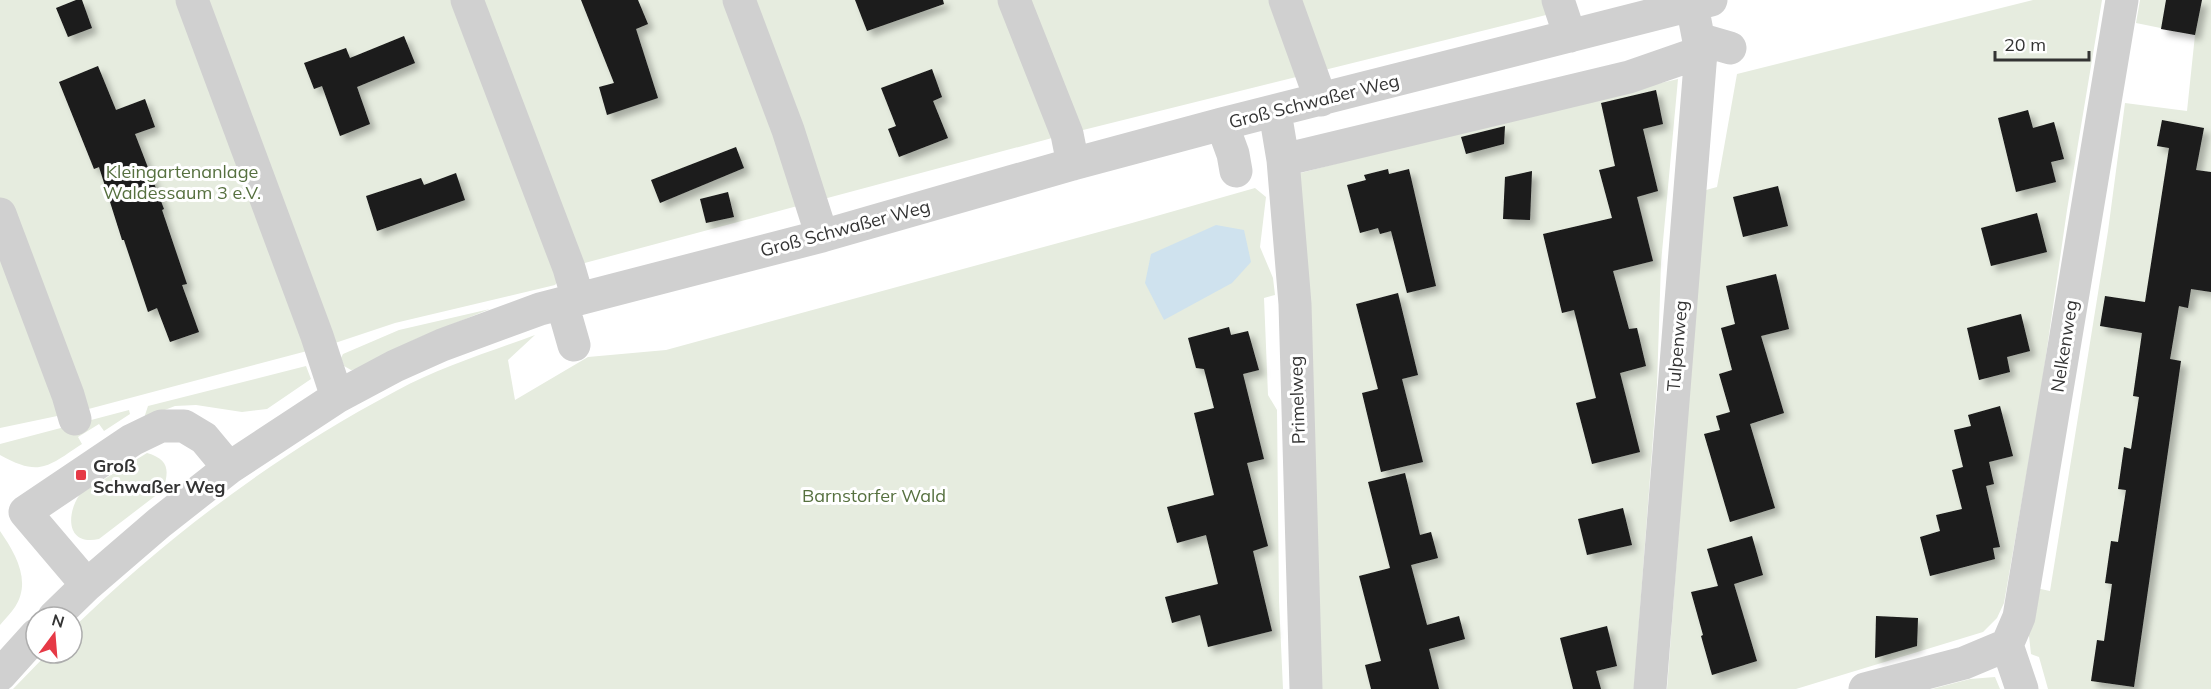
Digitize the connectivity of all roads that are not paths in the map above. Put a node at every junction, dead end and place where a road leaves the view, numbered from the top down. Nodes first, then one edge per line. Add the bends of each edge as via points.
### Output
1 (192, 0) edge
2 (467, 0) edge
3 (739, 0) edge
4 (1014, 0) edge
5 (1285, 0) edge
6 (1558, 0) edge
7 (2122, 0) edge
8 (1701, 2) edge
9 (1570, 36) junction
10 (1710, 46) junction
11 (1321, 100) junction
12 (1275, 112) junction
13 (1222, 124) junction
14 (1283, 160) junction
15 (1073, 164) junction
16 (1236, 171) dead end
17 (0, 214) edge
18 (822, 236) junction
19 (570, 301) junction
20 (574, 345) dead end
21 (337, 397) junction
22 (75, 419) dead end
23 (229, 468) junction
24 (87, 585) junction
25 (66, 605) edge
26 (2007, 645) junction
27 (24, 648) edge
28 (0, 675) edge
29 (1306, 689) edge
30 (1650, 689) edge
31 (1865, 689) edge
32 (2022, 689) edge

1 - 21 street
2 - 19 street via 569,268
3 - 18 street via 788,130
4 - 15 street via 1067,134
5 - 11 street
6 - 9 street
7 - 26 street, Nelkenweg via 2019,617
8 - 9 street, Groß Schwaßer Weg
8 - 10 street, Tulpenweg
9 - 11 street, Groß Schwaßer Weg
10 - 14 street via 1629,77
10 - 30 street, Tulpenweg
11 - 12 street, Groß Schwaßer Weg
12 - 13 street, Groß Schwaßer Weg
12 - 14 street, Primelweg
13 - 15 street, Groß Schwaßer Weg
13 - 16 street
14 - 29 street, Primelweg via 1294,304
15 - 18 street, Groß Schwaßer Weg
17 - 22 street
18 - 19 street, Groß Schwaßer Weg
19 - 20 street
19 - 21 street, Groß Schwaßer Weg via 442,345
21 - 23 street, Groß Schwaßer Weg
23 - 24 street, Groß Schwaßer Weg
23 - 24 street via 204,438 184,426 161,426 132,440 25,512
24 - 25 street, Groß Schwaßer Weg
26 - 31 street via 1964,663
26 - 32 street
27 - 28 street

